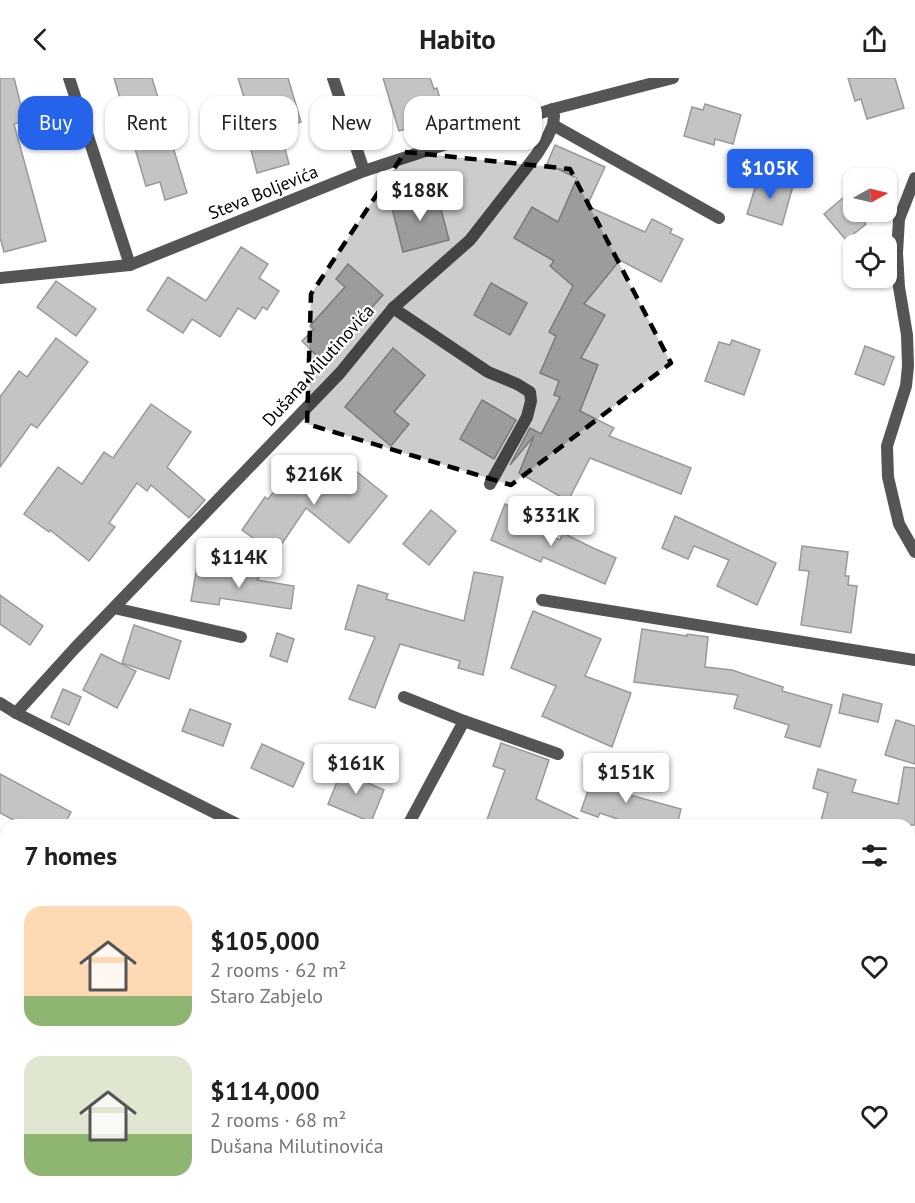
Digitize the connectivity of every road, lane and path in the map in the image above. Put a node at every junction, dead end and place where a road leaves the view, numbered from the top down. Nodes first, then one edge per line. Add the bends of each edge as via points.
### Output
1 (69, 78) edge
2 (333, 78) edge
3 (673, 78) edge
4 (553, 109) junction
5 (553, 125) junction
6 (364, 171) junction
7 (915, 178) edge
8 (718, 218) dead end
9 (130, 264) junction
10 (0, 278) edge
11 (393, 308) junction
12 (490, 484) dead end
13 (915, 552) edge
14 (542, 600) dead end
15 (114, 608) junction
16 (241, 637) dead end
17 (915, 660) edge
18 (404, 697) dead end
19 (5, 709) edge
20 (464, 721) junction
21 (558, 754) dead end
22 (227, 819) edge
23 (411, 819) edge

1 - 9 street
2 - 6 street
3 - 4 street, Steva Boljevića
4 - 5 street, Dušana Milutinovića
4 - 6 street, Steva Boljevića
5 - 8 street
5 - 11 street, Dušana Milutinovića via 537,154 470,240
6 - 9 street, Steva Boljevića
7 - 13 street via 899,219 897,253 907,334 906,386 887,446 888,477 899,524
9 - 10 street, Steva Boljevića
11 - 12 street via 488,372 530,392 527,417
11 - 15 street, Dušana Milutinovića via 340,373
14 - 17 street
15 - 16 street
15 - 19 street, Dušana Milutinovića
18 - 20 street
19 - 22 street, Dušana Milutinovića
20 - 21 street
20 - 23 street

